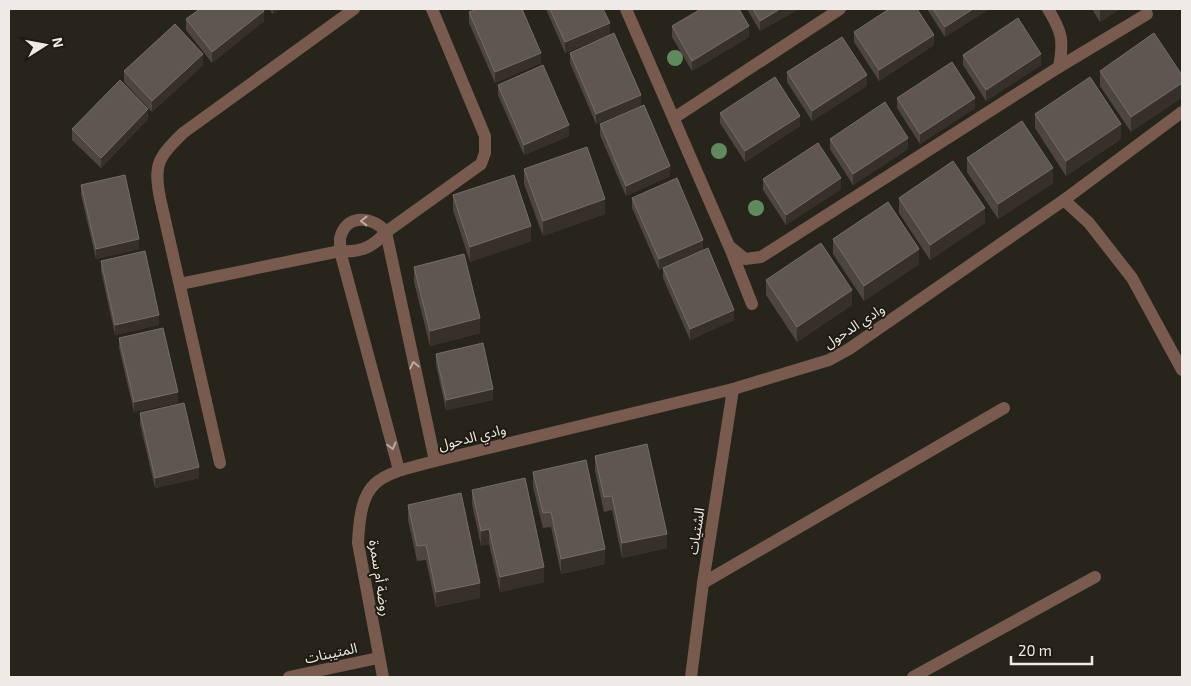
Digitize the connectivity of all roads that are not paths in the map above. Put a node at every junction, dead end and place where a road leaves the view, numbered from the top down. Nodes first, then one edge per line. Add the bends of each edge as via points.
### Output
1 (354, 9) edge
2 (432, 9) edge
3 (626, 9) edge
4 (840, 9) edge
5 (1048, 9) edge
6 (1147, 14) dead end
7 (1058, 67) junction
8 (1182, 112) edge
9 (674, 118) junction
10 (1064, 200) junction
11 (386, 232) junction
12 (729, 246) junction
13 (340, 251) junction
14 (180, 284) junction
15 (752, 304) dead end
16 (1182, 370) edge
17 (733, 389) junction
18 (1004, 408) dead end
19 (435, 461) junction
20 (220, 463) dead end
21 (399, 470) junction
22 (1096, 577) dead end
23 (703, 583) junction
24 (378, 658) junction
25 (289, 677) edge
26 (383, 677) edge
27 (691, 677) edge
28 (913, 677) edge

1 - 14 street via 183,133 166,151 158,164 156,178
2 - 11 street via 485,136 485,153 481,164
3 - 9 street
4 - 9 street
5 - 7 street via 1060,27 1062,50
6 - 7 street
7 - 12 street via 761,257 745,259
8 - 10 street, وادي الدحول
9 - 12 street
10 - 16 street via 1089,224 1132,278
10 - 17 street, وادي الدحول via 849,349 820,363
11 - 13 street via 373,245 357,252
11 -> 13 street via 373,221 356,220 343,231
19 -> 11 street
12 - 15 street
13 - 14 street
13 -> 21 street
14 - 20 street
17 - 19 street, وادي الدحول
17 - 23 street, الشتيات
18 - 23 street
19 - 21 street, وادي الدحول
21 - 24 street, روضة أم سمرة via 372,486 364,499 359,522 358,543
22 - 28 street
23 - 27 street, الشتيات
24 - 25 street, المتيبنات
24 - 26 street, روضة أم سمرة

